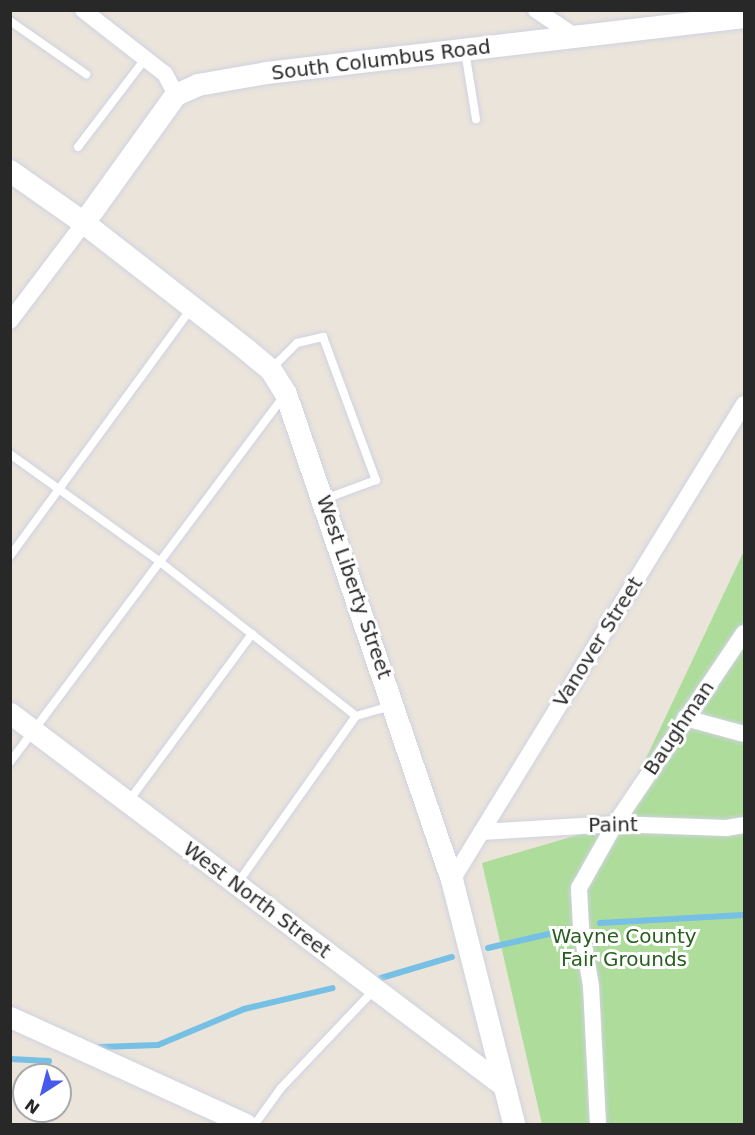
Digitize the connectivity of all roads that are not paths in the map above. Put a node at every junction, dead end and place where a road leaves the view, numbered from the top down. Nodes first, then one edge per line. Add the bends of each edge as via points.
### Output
1 (83, 10) edge
2 (536, 10) edge
3 (737, 15) edge
4 (10, 21) edge
5 (576, 37) junction
6 (465, 50) junction
7 (145, 59) junction
8 (86, 74) dead end
9 (176, 95) junction
10 (476, 118) dead end
11 (78, 147) dead end
12 (10, 171) edge
13 (84, 223) junction
14 (191, 309) junction
15 (10, 321) edge
16 (271, 370) junction
17 (286, 394) junction
18 (744, 404) edge
19 (10, 454) edge
20 (60, 491) junction
21 (324, 499) junction
22 (10, 556) edge
23 (159, 561) junction
24 (744, 633) edge
25 (252, 634) junction
26 (393, 705) junction
27 (10, 713) edge
28 (356, 716) junction
29 (685, 718) junction
30 (34, 731) junction
31 (744, 734) edge
32 (10, 762) edge
33 (128, 802) junction
34 (615, 824) junction
35 (744, 825) edge
36 (481, 832) junction
37 (452, 880) junction
38 (237, 884) junction
39 (375, 988) junction
40 (10, 1017) edge
41 (504, 1086) junction
42 (246, 1125) edge
43 (255, 1125) edge
44 (514, 1125) edge
45 (598, 1125) edge

1 - 7 street
2 - 5 street
3 - 5 main road, South Columbus Road
4 - 8 lane
5 - 6 main road, South Columbus Road
6 - 9 main road, South Columbus Road via 221,80
6 - 10 lane
7 - 9 street via 165,74
7 - 11 lane
9 - 13 main road
12 - 13 main road, West Liberty Street
13 - 14 main road, West Liberty Street
13 - 15 street
14 - 16 main road, West Liberty Street
14 - 20 lane
16 - 17 main road, West Liberty Street
16 - 21 lane via 297,343 323,337 376,480
17 - 21 main road, West Liberty Street
17 - 23 lane
18 - 36 street, Vanover Street
19 - 20 lane
20 - 22 lane
20 - 23 lane
21 - 26 main road, West Liberty Street
23 - 25 lane
23 - 30 lane
24 - 29 street, Baughman
25 - 28 lane
25 - 33 lane
26 - 28 lane
26 - 37 main road, West Liberty Street
27 - 30 street, West North Street
28 - 38 lane
29 - 31 street
29 - 34 street, Baughman
30 - 32 lane
30 - 33 street, West North Street
33 - 38 street, West North Street
34 - 35 street, Paint via 726,828
34 - 36 street, Paint
34 - 45 street, Baughman via 579,888 591,986
36 - 37 street, Vanover Street
37 - 41 main road, West Liberty Street
38 - 39 street, West North Street
39 - 41 street, West North Street
39 - 43 lane via 281,1088
40 - 42 street
41 - 44 main road, West Liberty Street

